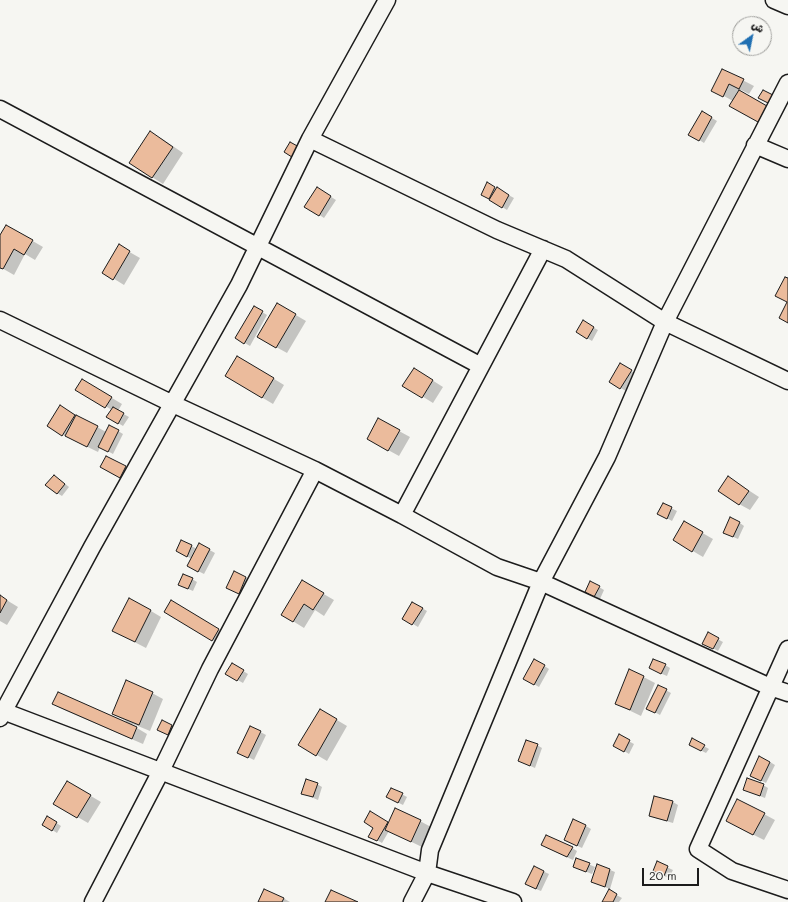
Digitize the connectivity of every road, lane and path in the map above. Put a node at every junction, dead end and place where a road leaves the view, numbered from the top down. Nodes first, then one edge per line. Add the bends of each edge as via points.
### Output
1 (387, 0) edge
2 (774, 0) edge
3 (788, 6) edge
4 (788, 82) edge
5 (0, 109) edge
6 (310, 139) junction
7 (755, 145) junction
8 (788, 159) edge
9 (258, 246) junction
10 (543, 249) junction
11 (0, 320) edge
12 (665, 322) junction
13 (481, 366) junction
14 (788, 381) edge
15 (173, 404) junction
16 (315, 470) junction
17 (402, 515) junction
18 (541, 582) junction
19 (788, 649) edge
20 (770, 686) junction
21 (788, 693) edge
22 (2, 714) edge
23 (161, 771) junction
24 (427, 873) junction
25 (788, 890) edge
26 (93, 902) edge
27 (412, 902) edge
28 (513, 902) edge

1 - 6 street
2 - 3 street
4 - 7 street
5 - 9 street
6 - 9 street
6 - 10 street via 497,230
7 - 8 street
7 - 12 street
9 - 13 street
9 - 15 street
10 - 12 street via 566,259
10 - 13 street
11 - 15 street
12 - 14 street
12 - 18 street via 607,457
13 - 17 street
15 - 16 street
15 - 22 street
16 - 17 street
16 - 23 street via 210,669
17 - 18 street via 497,567
18 - 20 street
18 - 24 street via 430,850
19 - 20 street
20 - 21 street
20 - 25 street via 698,849 732,871
22 - 23 street
23 - 24 street
23 - 26 street
24 - 27 street
24 - 28 street

